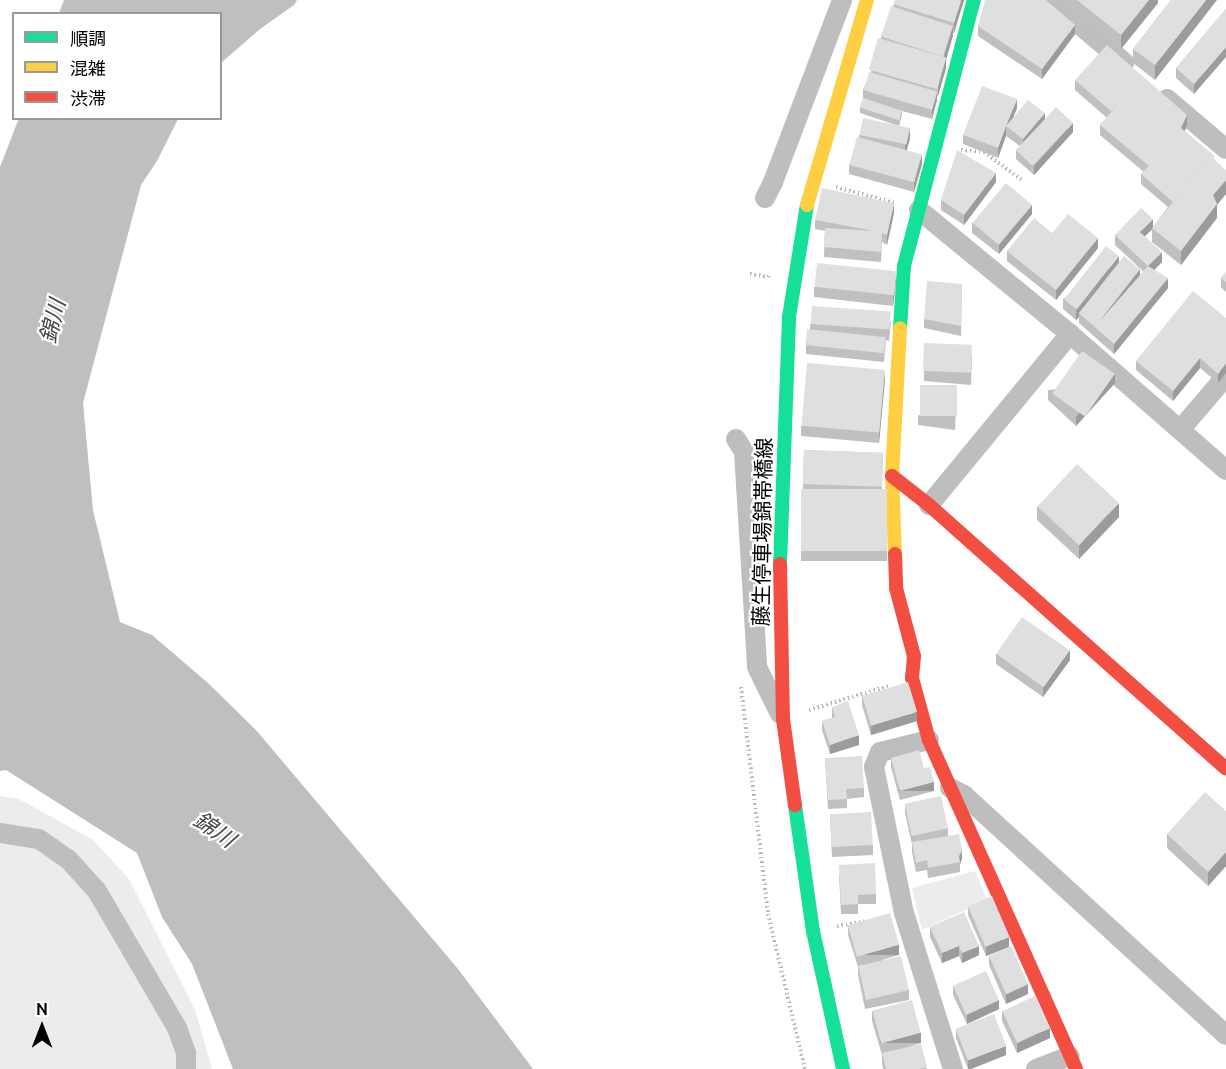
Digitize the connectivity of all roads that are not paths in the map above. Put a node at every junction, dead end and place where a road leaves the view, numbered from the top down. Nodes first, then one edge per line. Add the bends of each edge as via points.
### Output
1 (842, 0) edge
2 (867, 0) edge
3 (974, 0) edge
4 (1050, 0) edge
5 (1138, 75) edge
6 (1156, 90) edge
7 (1226, 149) edge
8 (765, 198) dead end
9 (919, 210) junction
10 (1070, 334) junction
11 (1226, 376) edge
12 (1180, 430) junction
13 (736, 439) dead end
14 (1226, 470) edge
15 (892, 476) junction
16 (929, 505) junction
17 (783, 719) junction
18 (929, 740) junction
19 (1226, 769) edge
20 (947, 786) junction
21 (0, 833) edge
22 (1226, 1035) edge
23 (1072, 1063) edge
24 (186, 1069) edge
25 (843, 1069) edge
26 (953, 1069) edge
27 (1036, 1069) edge

1 - 8 street
2 - 17 street, 藤生停車場錦帯橋線 via 812,180 789,317 780,554
3 - 9 street
4 - 5 street
6 - 7 street
9 - 10 street
9 - 15 street via 904,266
10 - 12 street
10 - 16 street
11 - 12 street
12 - 14 street
13 - 17 street via 744,452 757,667
15 - 16 street
15 - 18 street via 896,588 914,656 912,678
16 - 19 street
17 - 25 street, 藤生停車場錦帯橋線 via 813,931
18 - 20 street
18 - 26 street via 880,752 874,767 904,913
20 - 22 street via 964,795
20 - 23 street
21 - 24 street via 39,839 68,859 97,891 177,1028 186,1053
23 - 27 street

